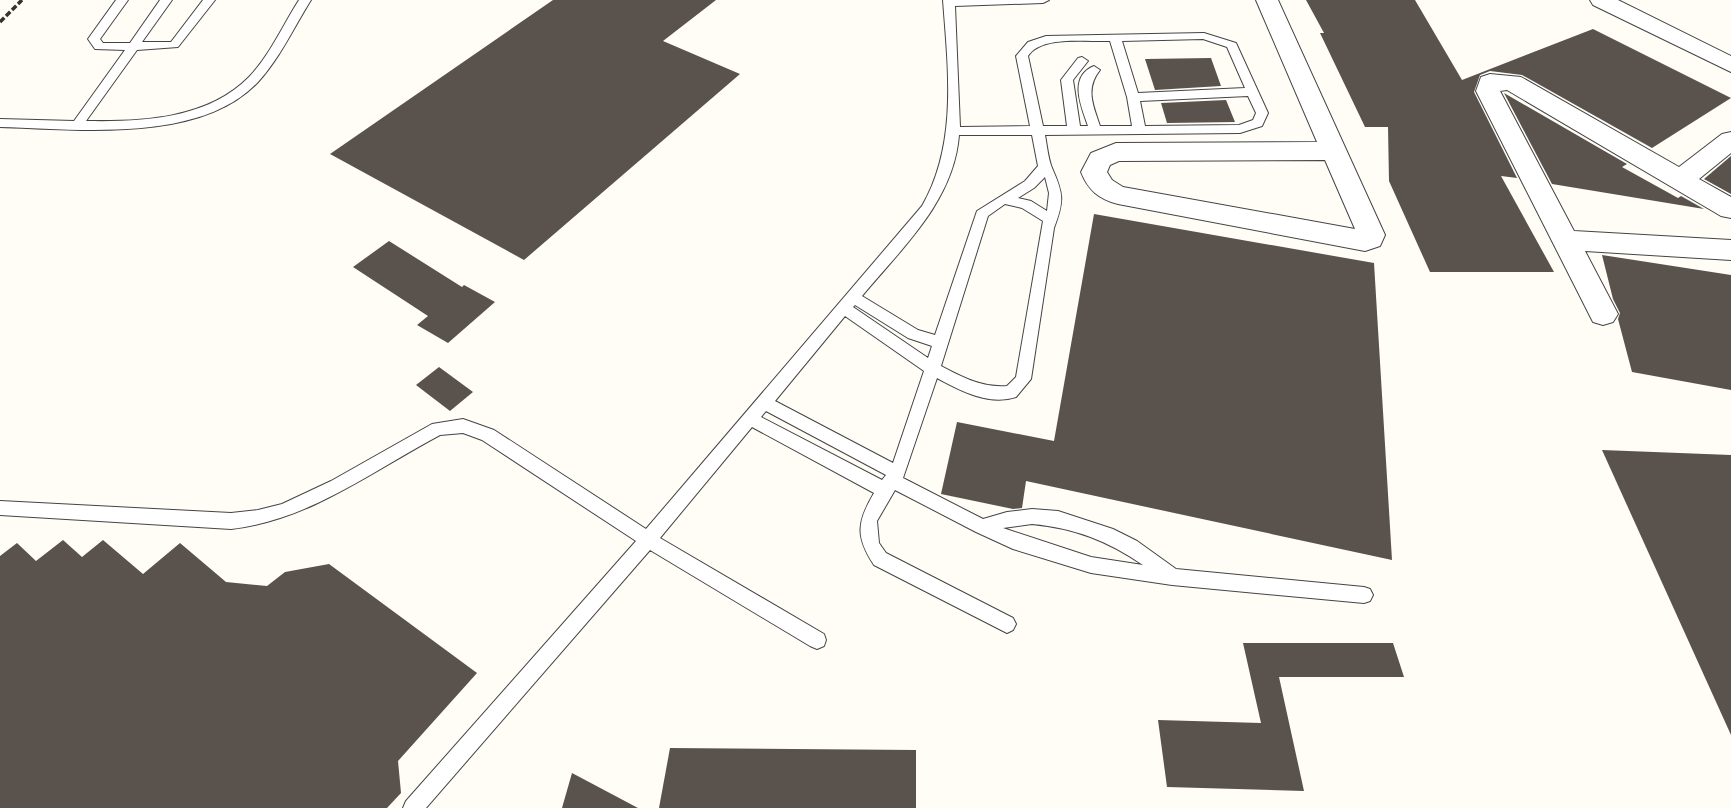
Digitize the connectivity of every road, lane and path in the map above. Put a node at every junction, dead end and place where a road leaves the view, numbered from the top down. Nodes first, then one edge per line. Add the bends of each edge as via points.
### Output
1 (22, 0) edge
2 (122, 0) edge
3 (166, 0) edge
4 (209, 0) edge
5 (305, 0) edge
6 (1043, 0) edge
7 (1267, 0) edge
8 (1601, 0) edge
9 (949, 1) edge
10 (0, 22) edge
11 (1115, 37) junction
12 (132, 48) junction
13 (1082, 61) dead end
14 (1731, 65) edge
15 (1094, 70) dead end
16 (1252, 92) junction
17 (1133, 97) junction
18 (0, 123) edge
19 (78, 124) junction
20 (1139, 129) junction
21 (1038, 130) junction
22 (1074, 130) junction
23 (1095, 130) junction
24 (955, 131) junction
25 (1731, 140) edge
26 (1335, 151) junction
27 (1045, 167) junction
28 (1680, 180) junction
29 (1006, 200) junction
30 (1731, 209) edge
31 (1049, 219) junction
32 (1565, 240) junction
33 (1731, 250) edge
34 (849, 302) junction
35 (1603, 314) dead end
36 (941, 343) junction
37 (933, 368) junction
38 (764, 403) junction
39 (751, 419) junction
40 (893, 482) junction
41 (0, 508) edge
42 (982, 527) junction
43 (648, 540) junction
44 (1172, 577) junction
45 (1364, 595) dead end
46 (1007, 624) dead end
47 (817, 640) dead end
48 (413, 808) edge

1 - 10 path
2 - 12 lane via 94,43 103,49
3 - 12 lane
4 - 12 lane via 174,45
5 - 19 lane via 252,81 216,106 169,121
6 - 9 lane
7 - 26 street
8 - 14 street
9 - 24 lane
11 - 16 lane via 1221,39 1232,45
11 - 17 lane
11 - 21 lane via 1045,38 1024,50
12 - 19 lane
13 - 22 lane via 1067,80
15 - 23 lane via 1087,75 1084,90
16 - 17 lane
16 - 20 lane via 1262,113 1253,126
17 - 20 lane
18 - 19 lane
20 - 23 lane
21 - 22 lane
21 - 24 lane
21 - 27 lane
22 - 23 lane
24 - 34 lane via 939,190
25 - 28 street
26 - 26 street via 1116,152 1100,159 1094,172 1101,186 1118,195 1365,241 1371,235
27 - 29 lane via 1030,186
27 - 31 lane via 1056,193
28 - 30 street
28 - 32 street via 1511,82 1490,82 1488,92
29 - 31 lane via 1026,204
29 - 36 lane via 982,214
31 - 37 lane via 1023,379 1017,390 1003,395 980,392
32 - 33 street
32 - 35 street
34 - 36 lane
34 - 37 lane
34 - 38 lane
36 - 37 lane
37 - 40 lane
38 - 39 lane
38 - 40 lane
39 - 40 lane
39 - 43 lane
40 - 42 lane
40 - 46 lane via 867,522 867,542 880,559
41 - 43 lane via 231,521 265,518 298,505 438,429 463,426 488,435
42 - 44 lane via 1091,565
42 - 44 lane via 1014,517 1056,517 1117,539
43 - 47 lane
43 - 48 lane
44 - 45 lane

